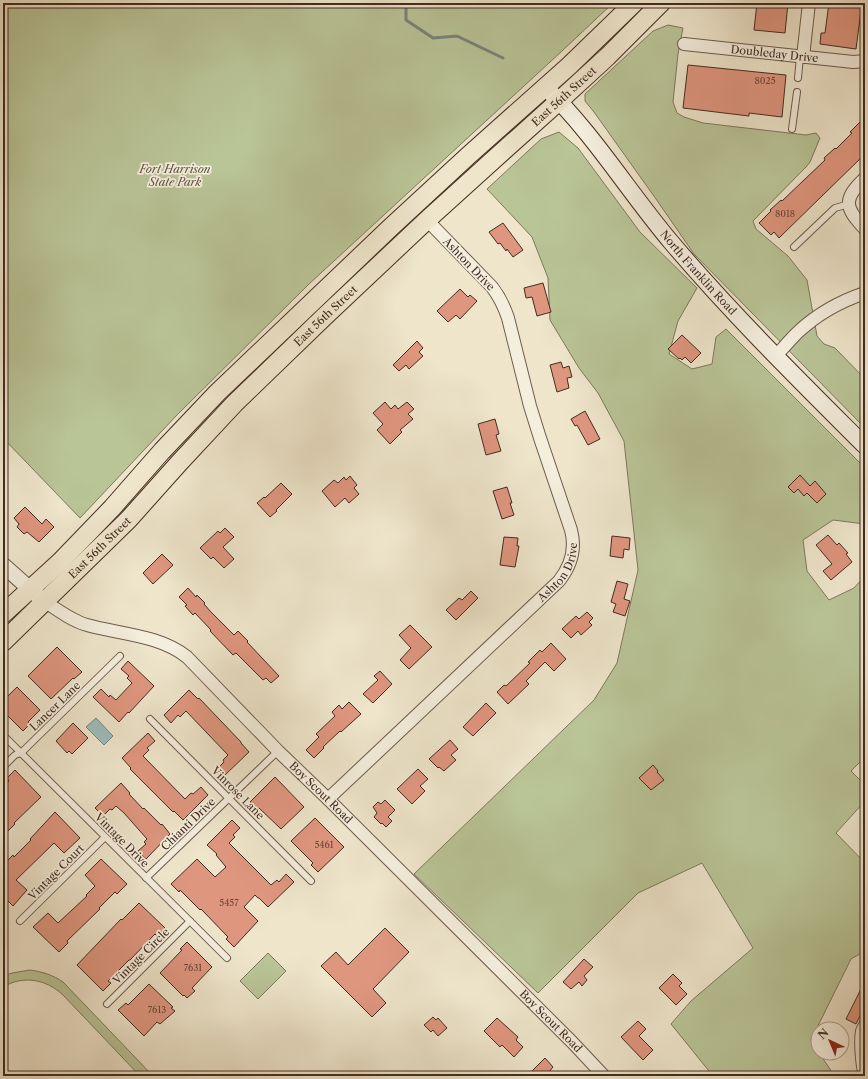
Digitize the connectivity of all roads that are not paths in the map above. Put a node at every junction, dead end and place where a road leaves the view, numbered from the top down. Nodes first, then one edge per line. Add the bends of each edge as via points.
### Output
1 (634, 3) edge
2 (661, 3) edge
3 (809, 3) edge
4 (684, 44) dead end
5 (802, 56) junction
6 (865, 61) edge
7 (798, 78) dead end
8 (545, 87) junction
9 (797, 92) dead end
10 (560, 101) junction
11 (792, 129) dead end
12 (865, 178) edge
13 (849, 201) junction
14 (427, 220) junction
15 (865, 229) edge
16 (794, 247) dead end
17 (865, 293) edge
18 (776, 356) junction
19 (865, 446) edge
20 (3, 565) edge
21 (29, 589) junction
22 (44, 601) junction
23 (3, 614) edge
24 (3, 642) edge
25 (120, 656) dead end
26 (150, 719) dead end
27 (3, 734) edge
28 (278, 751) junction
29 (21, 753) junction
30 (3, 767) edge
31 (229, 798) junction
32 (328, 799) junction
33 (105, 837) junction
34 (146, 878) junction
35 (311, 881) dead end
36 (20, 921) dead end
37 (190, 921) junction
38 (227, 958) dead end
39 (107, 1004) dead end
40 (865, 1019) edge
41 (604, 1076) edge
42 (862, 1076) edge

1 - 8 main road, East 56th Street
2 - 10 main road, East 56th Street
3 - 5 street
4 - 5 street, Doubleday Drive
5 - 6 street, Doubleday Drive
5 - 7 lane
8 - 10 main road, North Franklin Road
8 - 21 main road, East 56th Street via 407,212 217,393 112,508 60,562
9 - 11 lane
10 - 14 main road, East 56th Street
10 - 18 main road, North Franklin Road via 670,242
12 - 13 street via 854,188
13 - 15 street via 850,212
13 - 16 lane via 835,208
14 - 22 main road, East 56th Street via 237,401 129,519
14 - 32 street, Ashton Drive via 492,287 504,306 538,432 571,530 572,554 559,581
17 - 18 street via 818,316 797,333
18 - 19 main road, North Franklin Road
20 - 21 street, Boy Scout Road
21 - 22 street, Boy Scout Road
21 - 23 main road, East 56th Street
22 - 24 main road, East 56th Street
22 - 28 street, Boy Scout Road via 86,625 160,642 177,650 193,663
25 - 29 lane, Lancer Lane
26 - 31 lane, Vinrose Lane
27 - 29 lane, Vintage Drive
28 - 31 lane, Chianti Drive
28 - 32 street, Boy Scout Road
29 - 30 lane, Lancer Lane via 15,754
29 - 33 lane, Vintage Drive
31 - 34 lane, Chianti Drive
31 - 35 lane, Vinrose Lane
32 - 41 street, Boy Scout Road
33 - 34 lane, Vintage Drive
33 - 36 lane, Vintage Court
34 - 37 lane, Vintage Drive
37 - 38 lane, Vintage Drive
37 - 39 lane, Vintage Circle
40 - 42 lane via 859,1036

